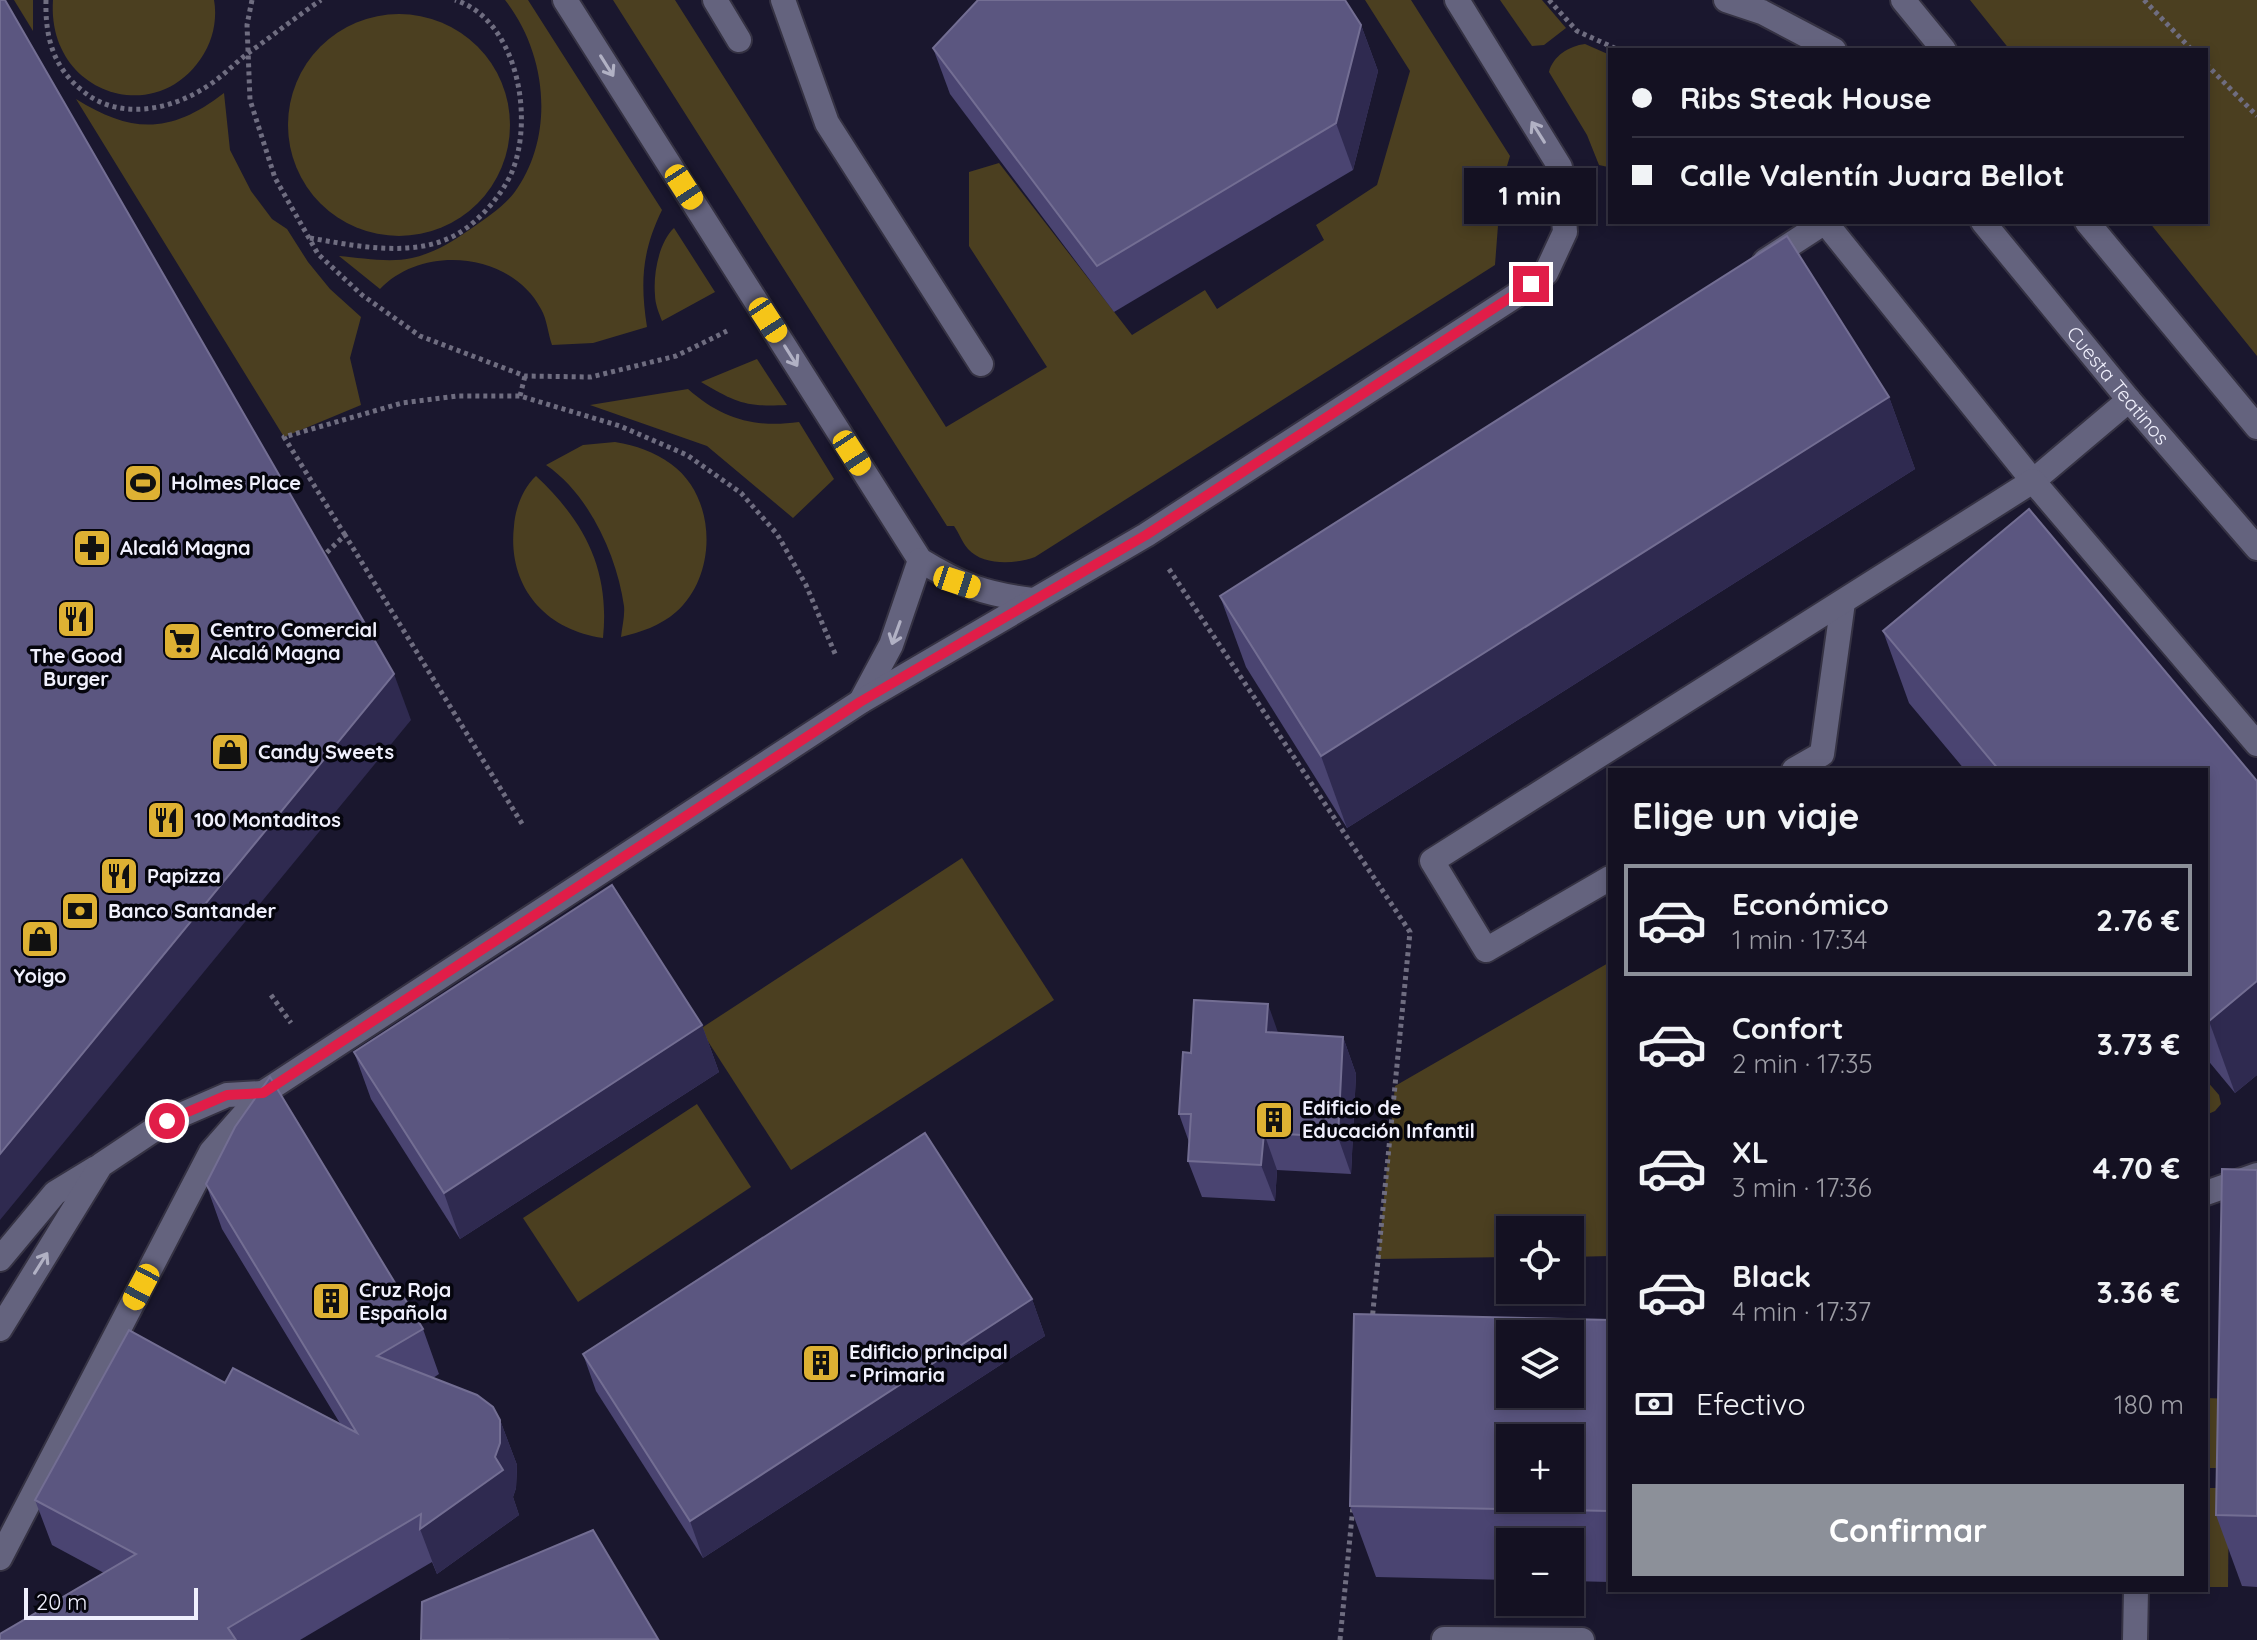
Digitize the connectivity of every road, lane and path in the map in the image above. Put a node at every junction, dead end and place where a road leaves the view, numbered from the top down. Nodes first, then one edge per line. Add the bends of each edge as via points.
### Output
1 (46, 0) edge
2 (321, 0) edge
3 (455, 0) edge
4 (565, 0) edge
5 (715, 0) edge
6 (783, 0) edge
7 (1457, 0) edge
8 (1549, 0) edge
9 (1726, 0) edge
10 (1903, 0) edge
11 (2144, 0) edge
12 (251, 1) edge
13 (739, 40) dead end
14 (1615, 48) edge
15 (1830, 48) edge
16 (1942, 48) edge
17 (2190, 48) edge
18 (248, 54) junction
19 (2208, 66) edge
20 (2257, 116) edge
21 (1822, 224) edge
22 (1827, 224) edge
23 (1985, 224) edge
24 (2089, 224) edge
25 (309, 238) junction
26 (1745, 274) edge
27 (732, 328) dead end
28 (981, 364) dead end
29 (525, 376) junction
30 (520, 396) junction
31 (2129, 400) junction
32 (2257, 427) edge
33 (2033, 481) junction
34 (345, 535) junction
35 (1146, 535) junction
36 (2257, 548) edge
37 (920, 560) junction
38 (318, 561) edge
39 (1032, 600) junction
40 (1843, 602) junction
41 (860, 702) junction
42 (2257, 744) edge
43 (1798, 768) edge
44 (524, 827) dead end
45 (1608, 879) edge
46 (263, 1093) junction
47 (101, 1165) junction
48 (2257, 1175) edge
49 (2208, 1192) edge
50 (0, 1259) edge
51 (1371, 1323) edge
52 (0, 1329) edge
53 (1354, 1497) edge
54 (0, 1558) edge
55 (2136, 1592) edge
56 (1444, 1639) edge
57 (1340, 1640) edge
58 (1582, 1640) edge
59 (2135, 1640) edge

1 - 18 path via 48,38 62,70 94,100 113,107 139,111 171,104 208,87
2 - 18 path
3 - 25 path via 483,15 515,66 520,136 511,173 489,208 459,233 430,244 367,247
4 -> 37 street
5 - 13 street
6 - 28 street via 827,123
35 -> 7 street via 1546,273 1565,232 1560,167
8 - 14 path via 1577,31
9 - 15 street via 1762,12
10 - 16 street
11 - 17 path
12 - 18 path
18 - 25 path via 250,100 275,178
19 - 20 path
21 - 26 street
22 - 33 street
23 - 31 street, Cuesta Teatinos
24 - 32 street
25 - 29 path via 318,254 362,295 420,336
27 - 29 path via 676,356 591,377
29 - 30 path
30 - 34 path via 402,403 284,437
30 - 41 path via 620,426 687,455 741,493 777,534
31 - 33 street
31 - 36 street, Cuesta Teatinos
33 - 40 street
33 - 42 street
34 - 38 path
34 - 44 path
35 - 39 street
35 - 51 path via 1410,932
37 - 39 street via 957,582
37 -> 41 street via 891,645
39 - 41 street
40 - 43 street via 1822,754
40 - 45 street via 1432,861 1486,950
41 - 46 street
46 - 47 street via 227,1095 179,1116
46 - 54 street via 211,1152
47 - 50 street via 55,1193
52 -> 47 street
48 - 49 street
53 - 57 path
55 - 59 street
56 - 58 street

